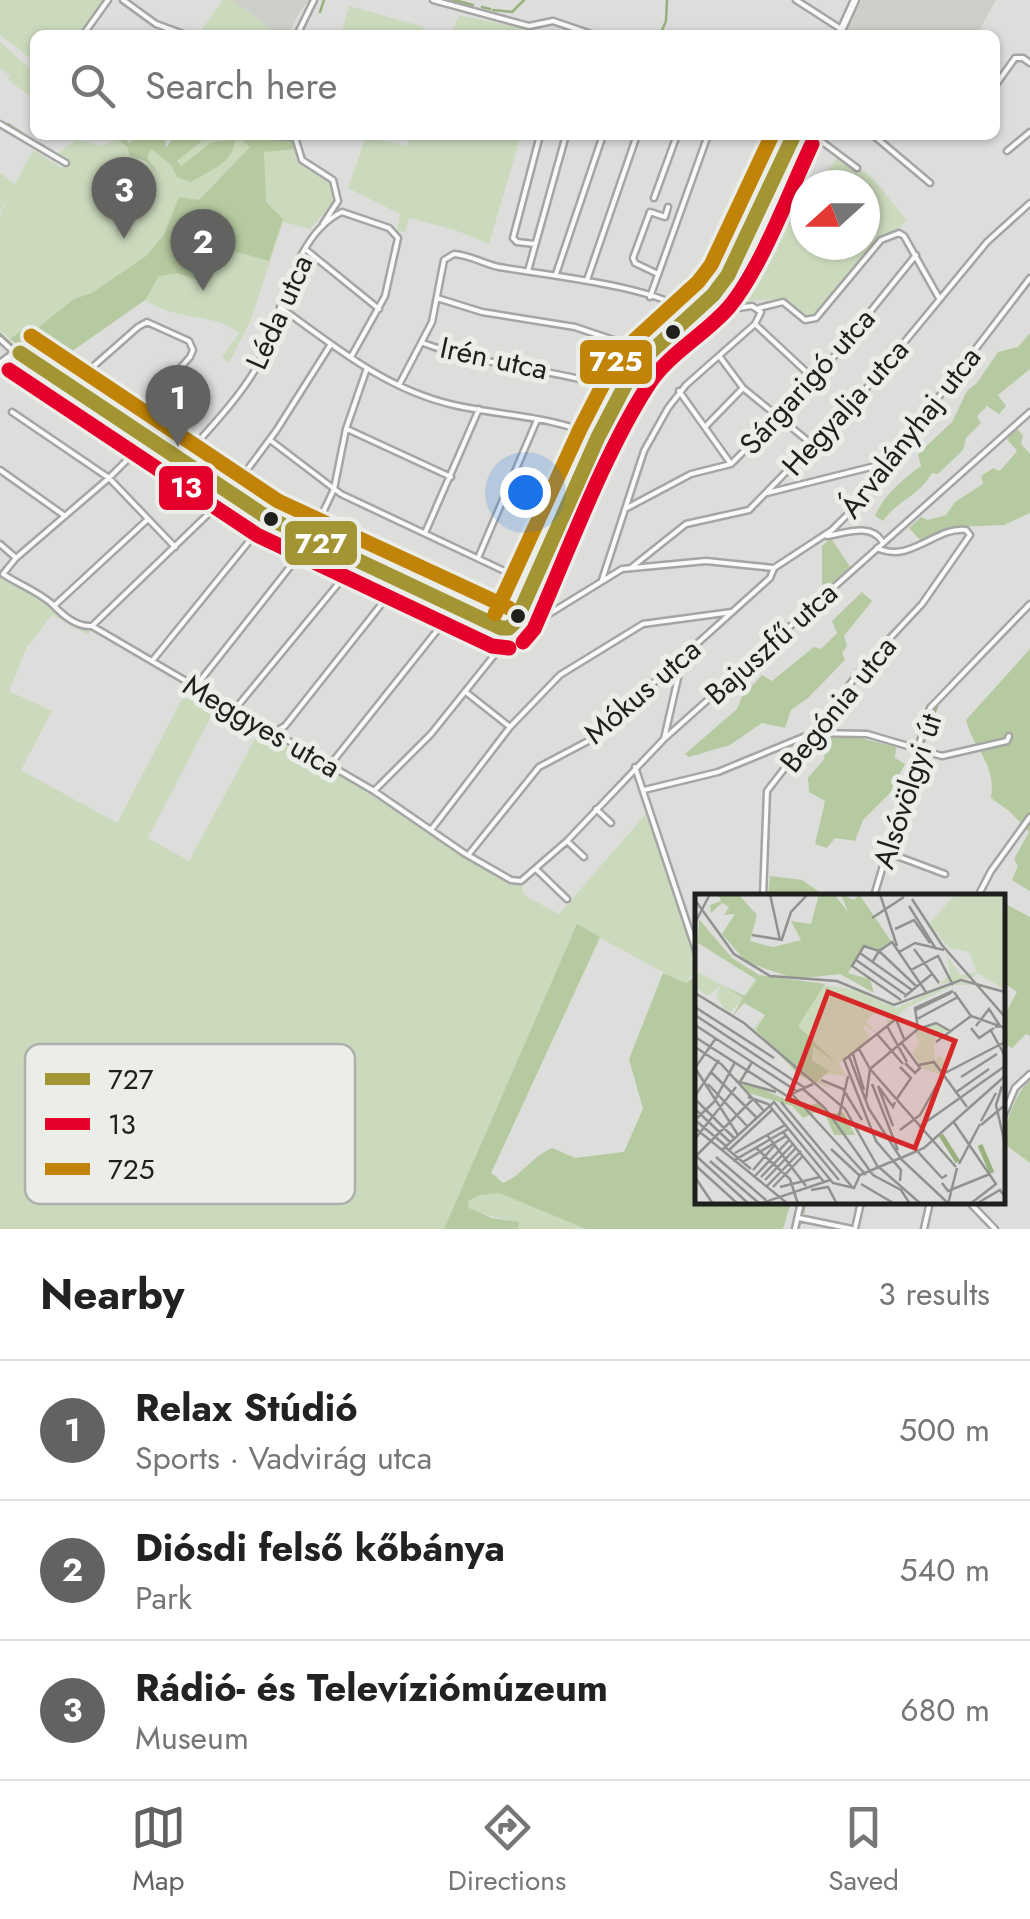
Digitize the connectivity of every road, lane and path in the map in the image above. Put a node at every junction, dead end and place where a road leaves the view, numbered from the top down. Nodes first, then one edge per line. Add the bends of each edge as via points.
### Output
1 (108, 0) edge
2 (123, 0) edge
3 (314, 0) edge
4 (433, 0) edge
5 (796, 0) edge
6 (855, 0) edge
7 (569, 26) junction
8 (87, 30) edge
9 (172, 30) edge
10 (299, 30) edge
11 (568, 30) edge
12 (580, 30) edge
13 (837, 30) edge
14 (841, 30) edge
15 (1030, 63) edge
16 (1000, 79) edge
17 (0, 124) edge
18 (1030, 132) edge
19 (296, 140) edge
20 (539, 140) edge
21 (565, 140) edge
22 (600, 140) edge
23 (634, 140) edge
24 (675, 140) edge
25 (706, 140) edge
26 (792, 140) edge
27 (820, 140) edge
28 (880, 140) edge
29 (1007, 151) dead end
30 (66, 163) dead end
31 (857, 168) dead end
32 (930, 184) dead end
33 (654, 198) dead end
34 (1030, 203) edge
35 (668, 207) dead end
36 (320, 228) junction
37 (535, 244) junction
38 (306, 249) junction
39 (916, 256) junction
40 (528, 270) junction
41 (556, 274) junction
42 (658, 274) junction
43 (1030, 278) edge
44 (587, 280) junction
45 (650, 297) junction
46 (437, 298) junction
47 (939, 298) junction
48 (280, 307) junction
49 (699, 308) junction
50 (759, 308) junction
51 (380, 310) junction
52 (691, 314) junction
53 (754, 324) junction
54 (0, 339) edge
55 (423, 343) junction
56 (331, 344) junction
57 (649, 352) junction
58 (18, 353) junction
59 (720, 357) junction
60 (350, 358) junction
61 (0, 364) edge
62 (366, 371) junction
63 (815, 380) junction
64 (399, 385) junction
65 (71, 386) junction
66 (743, 388) junction
67 (622, 390) junction
68 (680, 391) junction
69 (479, 409) junction
70 (12, 412) dead end
71 (1030, 412) edge
72 (538, 418) junction
73 (776, 418) junction
74 (130, 425) junction
75 (706, 426) junction
76 (346, 428) junction
77 (598, 436) junction
78 (149, 438) junction
79 (270, 440) junction
80 (814, 446) junction
81 (182, 460) junction
82 (731, 464) junction
83 (885, 464) junction
84 (0, 470) edge
85 (451, 477) junction
86 (109, 478) junction
87 (334, 489) junction
88 (230, 493) junction
89 (766, 493) junction
90 (627, 508) junction
91 (66, 516) junction
92 (268, 518) junction
93 (147, 520) junction
94 (425, 533) junction
95 (822, 536) junction
96 (310, 539) junction
97 (884, 542) junction
98 (0, 544) edge
99 (174, 547) junction
100 (877, 548) junction
101 (16, 558) junction
102 (478, 558) junction
103 (357, 561) junction
104 (632, 567) junction
105 (774, 568) junction
106 (602, 580) junction
107 (400, 582) junction
108 (532, 584) junction
109 (1030, 604) edge
110 (54, 606) junction
111 (456, 607) junction
112 (732, 612) junction
113 (92, 626) junction
114 (509, 628) junction
115 (683, 656) junction
116 (152, 661) junction
117 (196, 686) junction
118 (466, 692) junction
119 (236, 709) junction
120 (285, 726) junction
121 (510, 727) junction
122 (274, 732) junction
123 (813, 733) junction
124 (1008, 736) dead end
125 (286, 739) junction
126 (664, 739) junction
127 (918, 749) junction
128 (330, 765) junction
129 (635, 768) junction
130 (644, 790) junction
131 (374, 791) junction
132 (596, 808) junction
133 (1030, 816) edge
134 (611, 823) dead end
135 (430, 830) junction
136 (567, 841) junction
137 (886, 852) junction
138 (469, 854) junction
139 (584, 857) dead end
140 (537, 870) junction
141 (945, 874) dead end
142 (521, 882) joint
143 (764, 894) edge
144 (875, 894) edge
145 (979, 894) edge
146 (568, 899) dead end
147 (695, 947) edge
148 (1030, 1074) edge
149 (1005, 1110) edge
150 (801, 1204) edge
151 (860, 1204) edge
152 (930, 1204) edge
153 (973, 1204) edge
154 (799, 1218) junction
155 (795, 1229) edge
156 (854, 1229) edge
157 (924, 1229) edge
158 (995, 1229) edge

1 - 8 street
2 - 9 street
3 - 10 street
4 - 7 street via 529,26
5 - 13 street
6 - 14 street
7 - 11 street
7 - 12 street
15 - 16 street via 1015,58
17 - 30 street
18 - 29 street
19 - 36 street via 302,160 333,180 338,201
20 - 37 street via 512,238
21 - 37 street
22 - 41 street
23 - 44 street
24 - 33 street
25 - 42 street
26 - 49 street via 739,257
27 - 31 street
28 - 32 street
34 - 47 street, Hegyalja utca
35 - 42 street via 665,217 650,212 633,258
36 - 38 street, Léda utca
36 - 51 street, Léda utca via 340,212 397,234
37 - 40 street
38 - 48 street, Léda utca
38 - 51 street
39 - 47 street
39 - 50 street via 904,236 887,236 810,321 782,302
39 - 63 street, Sárgarigó utca
40 - 41 street
40 - 46 street via 458,254 444,260
41 - 44 street
42 - 45 street
43 - 83 street, Árvalányhaj utca
44 - 45 street
45 - 52 street
46 - 55 street
46 - 57 street via 570,325
47 - 80 street, Hegyalja utca
48 - 56 street
48 - 81 street, Léda utca via 251,377
49 - 50 street
49 - 52 street
50 - 53 street
51 - 60 street
52 - 57 street
53 - 59 street
53 - 63 street
54 - 58 street
55 - 64 street
55 - 67 street, Irén utca
56 - 60 street
56 - 79 street
57 - 67 street
58 - 61 street
58 - 65 street
59 - 66 street
59 - 68 street
60 - 62 street
62 - 64 street
62 - 76 street
63 - 73 street, Sárgarigó utca
64 - 69 street
65 - 74 street
65 - 74 street via 147,322 189,341 192,352
66 - 73 street
66 - 75 street
67 - 77 street
68 - 75 street
68 - 90 street via 644,450
69 - 72 street
69 - 85 street
70 - 86 street
71 - 97 street, Bajuszfű utca
72 - 77 street
72 - 102 street
73 - 80 street
73 - 82 street, Sárgarigó utca
74 - 78 street
75 - 82 street
76 - 85 street
76 - 87 street
77 - 108 street
78 - 81 street
78 - 86 street
79 - 87 street
79 - 88 street
80 - 89 street, Hegyalja utca
81 - 88 street
82 - 90 street, Sárgarigó utca via 691,474
83 - 89 street
83 - 95 street, Árvalányhaj utca via 852,510
84 - 91 street
85 - 94 street
86 - 91 street
86 - 93 street
87 - 94 street
87 - 96 street
88 - 92 street
88 - 99 street
89 - 104 street, Hegyalja utca via 743,514 686,524
90 - 106 street
91 - 101 street
92 - 96 street
92 - 116 street
93 - 99 street
93 - 110 street
94 - 102 street
95 - 97 street via 868,530
95 - 105 street, Árvalányhaj utca
96 - 103 street
96 - 117 street
97 - 100 street, Bajuszfű utca
98 - 101 street
99 - 113 street
100 - 123 street, Begónia utca via 896,553 955,529 969,532 922,604
100 - 126 street, Bajuszfű utca
101 - 110 street, Meggyes utca via 3,574
102 - 108 street
103 - 107 street
103 - 119 street
104 - 105 street via 706,561
104 - 106 street
105 - 112 street, Mókus utca
106 - 114 street via 528,626
107 - 111 street
107 - 120 street
108 - 114 street
109 - 127 street, Alsóvölgyi út via 933,704
110 - 113 street, Meggyes utca
111 - 114 street
111 - 128 street
112 - 115 street, Mókus utca
112 - 121 street via 643,624 546,686
113 - 116 street, Meggyes utca
114 - 118 street
115 - 126 street
115 - 138 street, Mókus utca via 590,740 539,767
116 - 117 street, Meggyes utca
117 - 119 street, Meggyes utca
118 - 121 street
118 - 131 street
119 - 122 street, Meggyes utca
120 - 122 street
120 - 125 street
121 - 135 street
122 - 125 street, Meggyes utca
123 - 127 street via 867,734
123 - 130 street via 718,772
123 - 143 street, Begónia utca via 766,794
124 - 127 street via 944,756
125 - 128 street, Meggyes utca
126 - 129 street, Bajuszfű utca
127 - 137 street, Alsóvölgyi út
128 - 131 street, Meggyes utca
129 - 130 street
129 - 132 street, Bajuszfű utca
130 - 147 street
131 - 135 street, Meggyes utca
132 - 134 street
132 - 136 street, Bajuszfű utca
133 - 145 street
135 - 138 street, Meggyes utca
136 - 139 street
136 - 140 street, Bajuszfű utca
137 - 141 street
137 - 144 street, Alsóvölgyi út
138 - 142 street, Meggyes utca
140 - 142 street, Bajuszfű utca
140 - 146 street
148 - 149 street via 1014,1088
150 - 154 street
151 - 156 street
152 - 157 street
153 - 158 street
154 - 155 street
154 - 156 street

